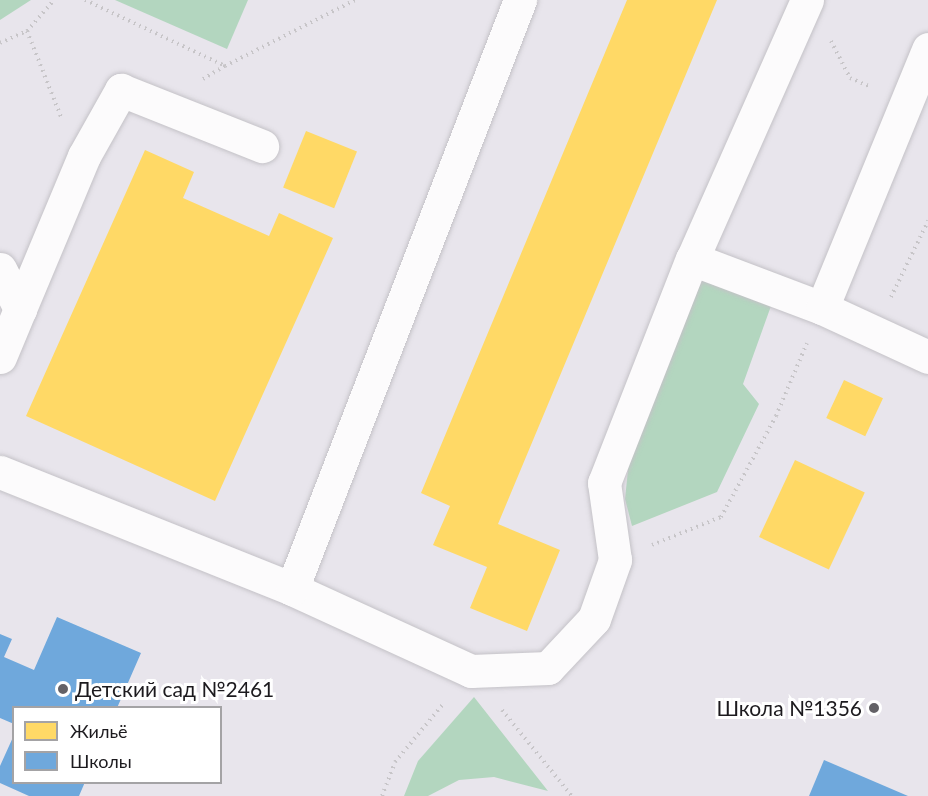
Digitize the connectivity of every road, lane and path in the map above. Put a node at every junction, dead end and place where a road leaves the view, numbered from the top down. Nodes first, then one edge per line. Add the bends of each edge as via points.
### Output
1 (54, 0) edge
2 (85, 0) edge
3 (355, 0) edge
4 (520, 0) edge
5 (807, 0) edge
6 (27, 31) junction
7 (830, 39) dead end
8 (0, 43) edge
9 (928, 49) edge
10 (906, 102) junction
11 (262, 146) dead end
12 (84, 156) junction
13 (928, 221) edge
14 (692, 259) junction
15 (0, 269) edge
16 (822, 308) junction
17 (20, 309) junction
18 (873, 332) junction
19 (0, 357) edge
20 (928, 357) edge
21 (0, 472) edge
22 (615, 560) junction
23 (292, 589) junction
24 (471, 671) junction
25 (381, 796) edge
26 (572, 796) edge

1 - 6 path
2 - 3 path via 225,66
4 - 23 lane
5 - 14 lane
6 - 8 path
6 - 12 path via 71,143
7 - 10 path via 850,78
9 - 10 lane
10 - 16 lane
11 - 12 lane via 121,90
12 - 17 lane
13 - 18 path
14 - 16 lane
14 - 22 lane via 604,483
15 - 17 lane
16 - 18 lane
16 - 22 path via 776,416 721,517
17 - 19 lane
18 - 20 lane
21 - 23 lane
22 - 24 lane via 594,619 548,668
23 - 24 lane
24 - 25 path via 394,762
24 - 26 path

